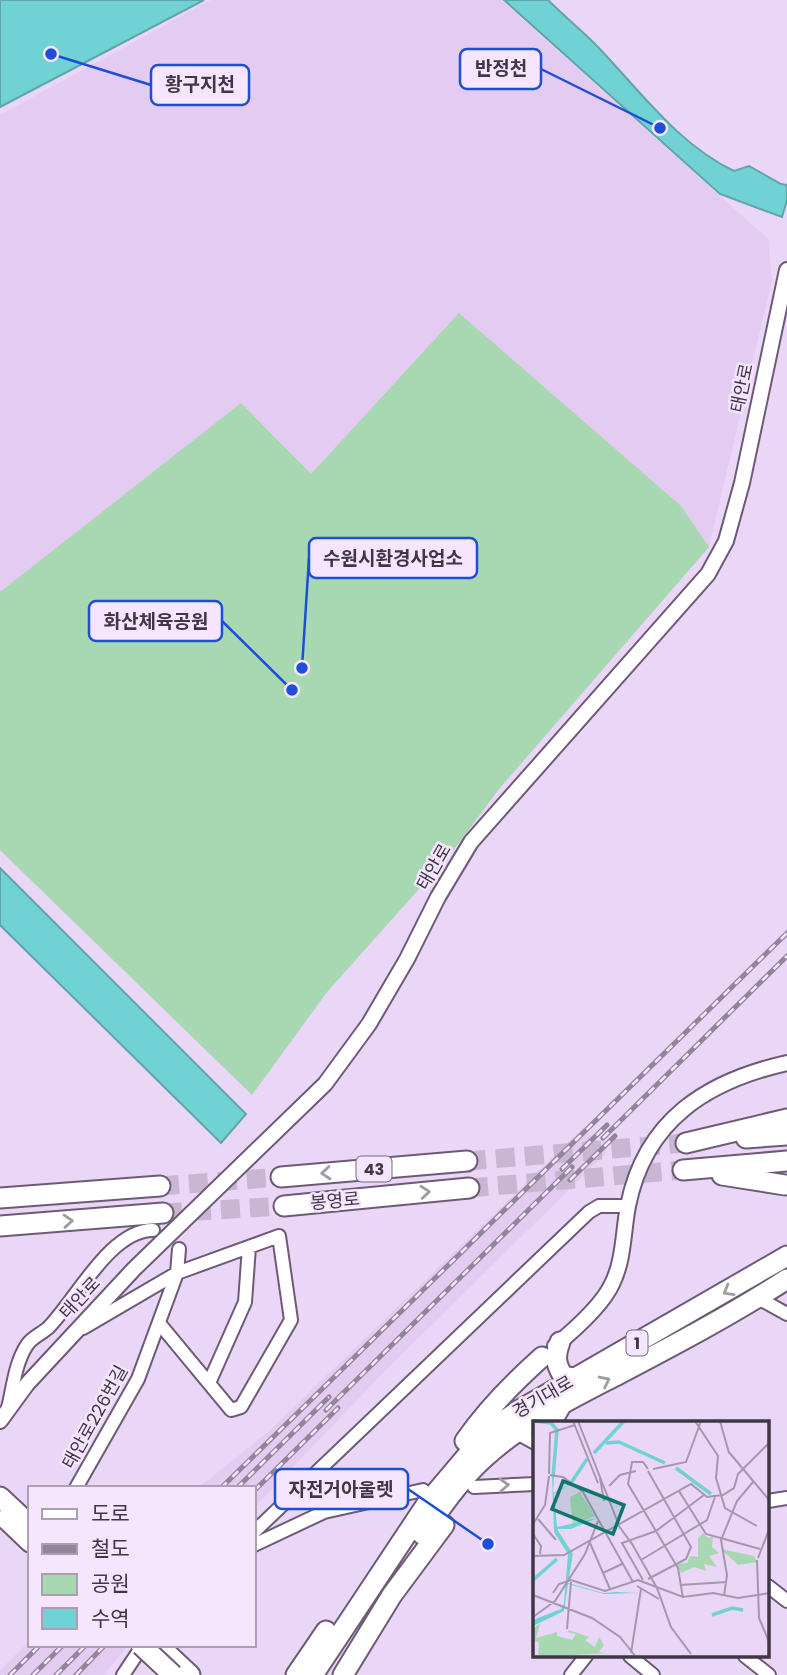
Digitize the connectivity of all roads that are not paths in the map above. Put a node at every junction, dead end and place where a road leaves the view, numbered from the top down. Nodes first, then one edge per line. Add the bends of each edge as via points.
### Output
1 (787, 270) edge
2 (787, 1063) edge
3 (787, 1119) edge
4 (787, 1135) edge
5 (467, 1161) tunnel mouth
6 (787, 1161) edge
7 (281, 1177) tunnel mouth
8 (785, 1185) dead end
9 (160, 1186) tunnel mouth
10 (469, 1188) tunnel mouth
11 (0, 1198) edge
12 (284, 1206) tunnel mouth
13 (628, 1206) junction
14 (158, 1222) joint
15 (0, 1226) edge
16 (249, 1247) junction
17 (179, 1249) dead end
18 (787, 1256) edge
19 (177, 1273) junction
20 (787, 1279) edge
21 (758, 1298) junction
22 (787, 1314) edge
23 (159, 1323) junction
24 (73, 1334) junction
25 (560, 1342) junction
26 (542, 1357) junction
27 (575, 1378) junction
28 (209, 1383) junction
29 (570, 1398) junction
30 (4, 1416) edge
31 (540, 1421) edge
32 (556, 1421) edge
33 (488, 1431) junction
34 (523, 1434) edge
35 (461, 1448) junction
36 (533, 1484) edge
37 (77, 1486) edge
38 (474, 1487) junction
39 (0, 1489) edge
40 (423, 1490) junction
41 (0, 1497) edge
42 (0, 1514) edge
43 (28, 1514) edge
44 (28, 1523) edge
45 (256, 1530) edge
46 (28, 1540) edge
47 (256, 1544) edge
48 (770, 1588) edge
49 (787, 1601) edge
50 (141, 1647) edge
51 (144, 1647) edge
52 (160, 1647) edge
53 (584, 1658) edge
54 (632, 1658) edge
55 (748, 1658) edge
56 (123, 1675) edge
57 (173, 1675) edge
58 (190, 1675) edge
59 (296, 1675) edge
60 (313, 1675) edge
61 (323, 1675) edge
62 (343, 1675) edge
63 (571, 1675) edge
64 (653, 1675) edge
65 (769, 1675) edge

1 - 24 street, 태안로 via 742,483 726,541 708,574 471,842 369,1024 325,1084
2 - 13 street via 723,1082 677,1114 647,1152
3 - 4 main road via 686,1143
5 -> 7 main road, 봉영로 / 43
6 - 8 main road via 683,1170
9 - 11 main road
12 -> 10 main road, 봉영로 / 43
13 - 25 street via 612,1285
13 - 45 street via 598,1206 589,1212
15 -> 14 main road
14 - 30 street via 115,1246 48,1328 27,1344
16 - 19 street
16 - 28 street via 245,1302
16 - 28 street via 279,1237 291,1320 241,1407 231,1410
17 - 19 street, 태안로226번길
18 -> 27 main road, 경기대로 / 1
19 - 23 street, 태안로226번길
19 - 24 street
20 - 21 main road, 경기대로 / 1
21 - 22 street
29 -> 21 main road, 경기대로 / 1
23 - 28 street
23 - 37 street, 태안로226번길 via 138,1379
24 - 30 street, 태안로
25 - 26 street
25 - 27 main road via 555,1356 558,1367 563,1376
26 - 33 street
26 - 35 main road via 480,1420
27 - 33 main road, 경기대로 / 1
29 - 31 main road, 경기대로 / 1
29 - 32 street
33 - 35 main road
33 - 60 main road, 경기대로 / 1 via 428,1502
34 - 38 main road, 경기대로
34 - 61 main road, 경기대로 / 1 via 481,1460 453,1491
35 - 40 main road
38 -> 36 street
38 - 62 main road, 경기대로 via 392,1595
39 - 43 street
40 - 47 street via 324,1511
40 - 59 main road
41 - 44 main road
42 - 46 main road
48 - 49 street
50 - 56 street
51 - 57 main road, bridge
52 - 58 main road
53 - 63 street
54 - 64 street
55 - 65 street

